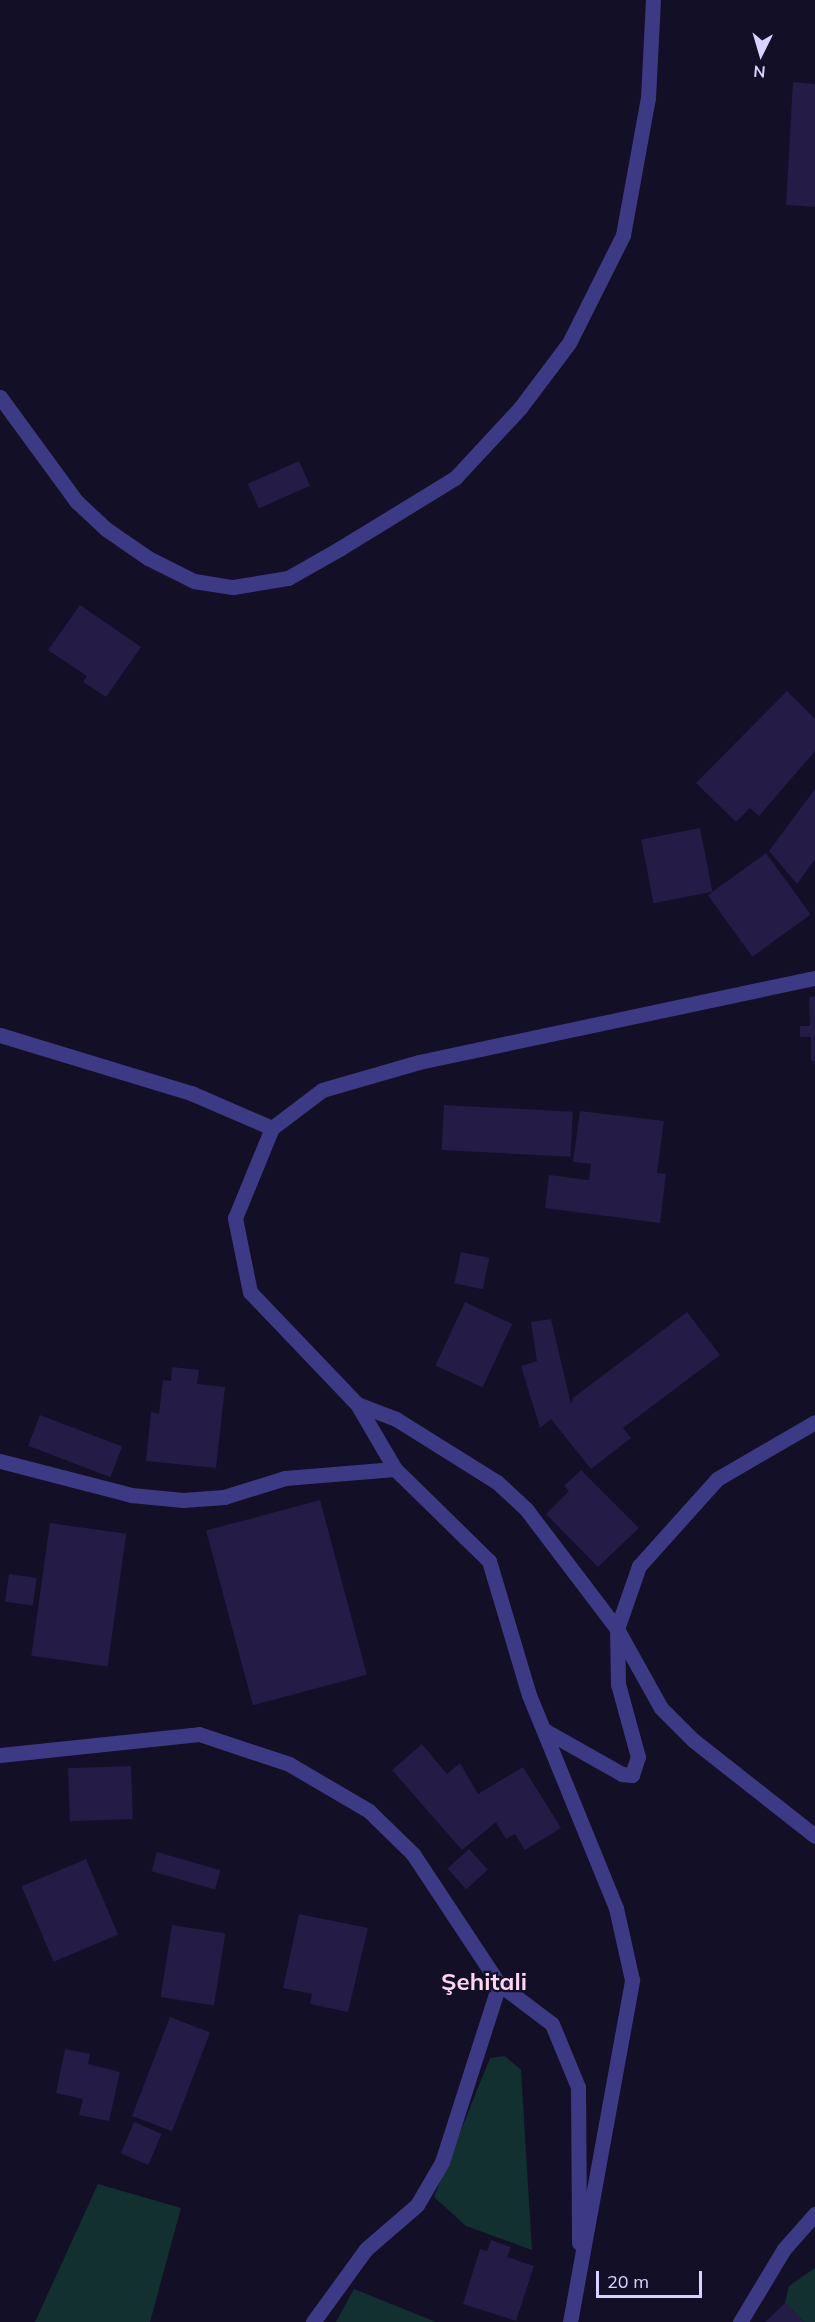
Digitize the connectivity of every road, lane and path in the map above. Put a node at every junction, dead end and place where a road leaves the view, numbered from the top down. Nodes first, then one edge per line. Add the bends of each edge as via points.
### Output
1 (653, 0) edge
2 (0, 397) edge
3 (815, 978) edge
4 (0, 1035) edge
5 (272, 1128) junction
6 (357, 1404) junction
7 (815, 1422) edge
8 (0, 1461) edge
9 (395, 1469) junction
10 (617, 1629) junction
11 (544, 1730) junction
12 (0, 1755) edge
13 (815, 1836) edge
14 (499, 1984) junction
15 (815, 2214) edge
16 (579, 2279) junction
17 (313, 2322) edge
18 (570, 2322) edge
19 (740, 2322) edge

1 - 2 street via 648,98 623,235 569,343 520,408 455,478 339,549 288,578 233,587 194,581 148,558 91,515
3 - 5 street via 419,1062 322,1090
4 - 5 street via 169,1085
5 - 6 street via 235,1218 250,1292
6 - 9 street
6 - 10 street via 396,1419 497,1482 526,1509
7 - 10 street via 717,1479 670,1526 639,1566
8 - 9 street via 131,1495 183,1500 224,1497 285,1478
9 - 11 street via 489,1561
10 - 11 street via 618,1684 638,1757 632,1775 622,1774
10 - 13 street via 661,1708 693,1740
11 - 16 street via 616,1908 632,1980
12 - 14 street via 199,1734 289,1764 369,1811 413,1854
14 - 16 street via 552,2024 578,2087
14 - 17 street via 442,2162 417,2205 366,2249
15 - 19 street via 784,2249
16 - 18 street

